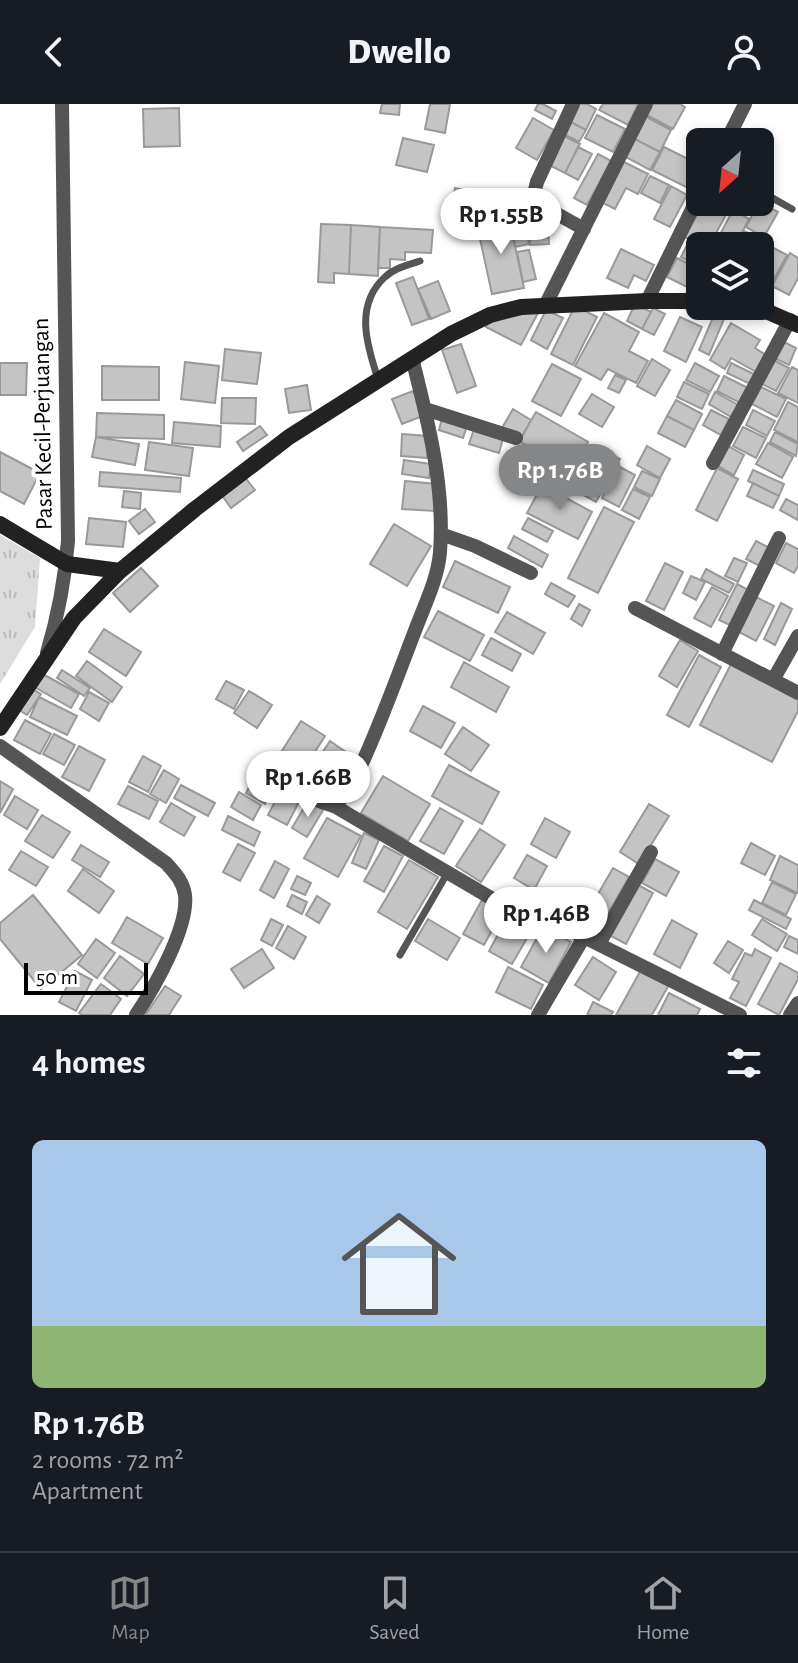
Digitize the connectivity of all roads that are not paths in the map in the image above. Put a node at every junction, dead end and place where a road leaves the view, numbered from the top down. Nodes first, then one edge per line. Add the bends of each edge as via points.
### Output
1 (62, 104) edge
2 (573, 104) edge
3 (646, 104) edge
4 (745, 104) edge
5 (733, 128) edge
6 (774, 199) edge
7 (792, 209) dead end
8 (689, 216) edge
9 (584, 229) junction
10 (420, 261) dead end
11 (647, 301) junction
12 (686, 301) edge
13 (546, 304) junction
14 (774, 316) edge
15 (794, 323) edge
16 (412, 358) junction
17 (378, 379) junction
18 (425, 409) junction
19 (516, 438) dead end
20 (713, 463) dead end
21 (0, 524) edge
22 (441, 534) junction
23 (779, 538) dead end
24 (67, 564) junction
25 (120, 571) junction
26 (531, 573) dead end
27 (635, 608) dead end
28 (798, 636) edge
29 (722, 654) junction
30 (46, 657) junction
31 (773, 680) junction
32 (798, 693) edge
33 (0, 728) edge
34 (0, 746) edge
35 (280, 787) dead end
36 (336, 807) junction
37 (651, 852) dead end
38 (448, 872) junction
39 (584, 937) junction
40 (599, 944) junction
41 (400, 955) dead end
42 (798, 1003) edge
43 (136, 1015) edge
44 (538, 1015) edge
45 (740, 1015) edge
46 (790, 1015) edge

1 - 24 street, Pasar Kecil-Perjuangan
2 - 9 street via 535,190 541,205
3 - 9 street
4 - 5 street
6 - 7 lane
8 - 11 street
9 - 13 street
10 - 17 lane via 384,278 368,306 367,347
11 - 12 street
11 - 13 street
13 - 16 street via 490,315
14 - 15 street
15 - 20 street
16 - 17 street
16 - 18 street
17 - 25 street via 289,437
18 - 19 street
18 - 22 street
21 - 24 street
22 - 26 street
22 - 36 street via 436,574 402,664 363,761
23 - 29 street
24 - 25 street
24 - 30 street, Pasar Kecil-Perjuangan
25 - 30 street via 74,618
27 - 29 street
28 - 31 street
29 - 31 street
30 - 33 street, Pasar Kecil-Perjuangan
31 - 32 street
34 - 43 street via 179,877 185,896 175,944
35 - 36 street
36 - 38 street
37 - 40 street
38 - 39 street via 513,911 542,916
38 - 41 lane
39 - 40 street
39 - 44 street
40 - 45 street
42 - 46 street

